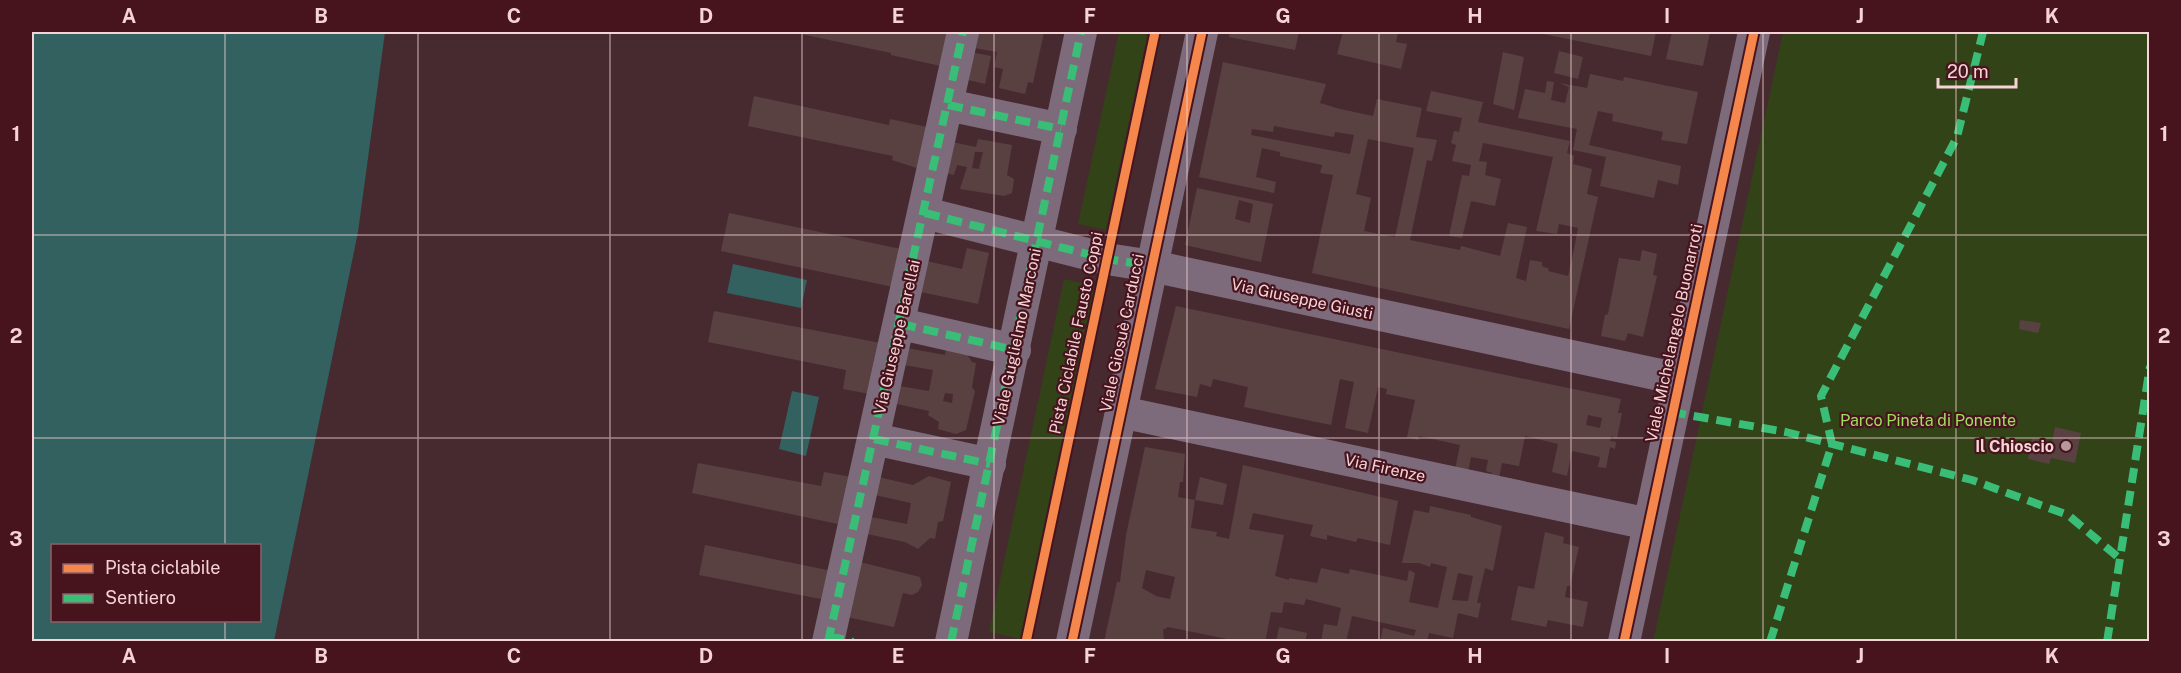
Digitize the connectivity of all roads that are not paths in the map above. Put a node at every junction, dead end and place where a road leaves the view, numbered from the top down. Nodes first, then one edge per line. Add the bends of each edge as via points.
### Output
1 (963, 32) edge
2 (1081, 32) edge
3 (1202, 32) edge
4 (1754, 32) edge
5 (948, 105) junction
6 (1061, 129) junction
7 (925, 213) junction
8 (1037, 242) junction
9 (1152, 266) junction
10 (901, 324) junction
11 (1015, 350) junction
12 (1679, 379) junction
13 (1121, 412) junction
14 (874, 439) junction
15 (990, 464) junction
16 (1649, 524) junction
17 (837, 640) edge
18 (951, 642) edge
19 (1072, 642) edge
20 (1624, 642) edge

1 - 5 street, Via Giuseppe Barellai
2 - 6 street, Viale Guglielmo Marconi
3 - 9 street, Viale Giosuè Carducci
4 - 12 street, Viale Michelangelo Buonarroti
5 - 6 street
5 - 7 street, Via Giuseppe Barellai
6 - 8 street, Viale Guglielmo Marconi
7 - 8 street, Via Giuseppe Giusti
7 - 10 street, Via Giuseppe Barellai
8 - 9 street, Via Giuseppe Giusti
8 - 11 street, Viale Guglielmo Marconi
9 - 12 street, Via Giuseppe Giusti
9 - 13 street, Viale Giosuè Carducci
10 - 11 street
10 - 14 street, Via Giuseppe Barellai
11 - 15 street, Viale Guglielmo Marconi
12 - 16 street, Viale Michelangelo Buonarroti
13 - 16 street, Via Firenze
13 - 19 street, Viale Giosuè Carducci
14 - 15 street
14 - 17 street, Via Giuseppe Barellai
15 - 18 street, Viale Guglielmo Marconi
16 - 20 street, Viale Michelangelo Buonarroti

